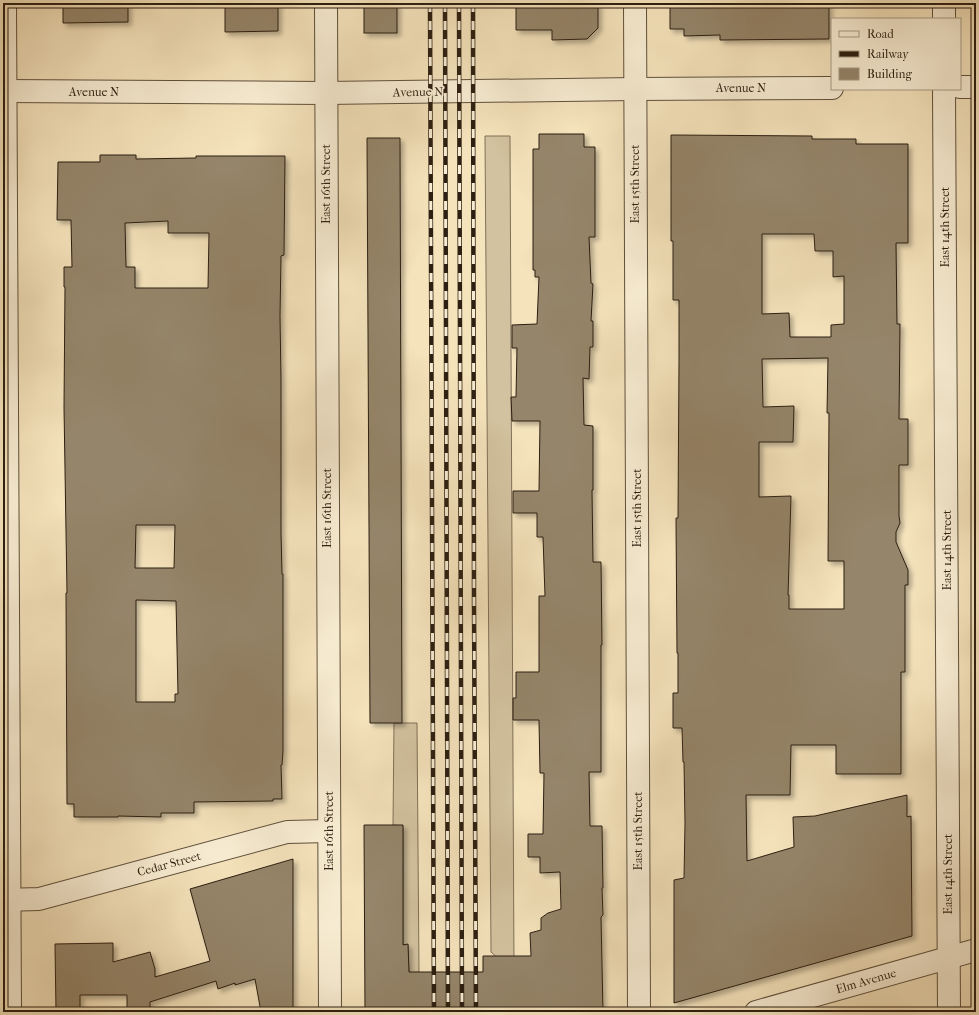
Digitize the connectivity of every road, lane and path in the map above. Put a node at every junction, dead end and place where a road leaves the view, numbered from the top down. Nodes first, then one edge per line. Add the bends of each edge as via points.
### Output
1 (5, 3) edge
2 (326, 3) edge
3 (635, 3) edge
4 (944, 3) edge
5 (944, 18) edge
6 (961, 87) edge
7 (976, 87) edge
8 (831, 88) edge
9 (635, 89) junction
10 (944, 90) edge
11 (4, 91) edge
12 (326, 93) junction
13 (329, 831) junction
14 (6, 900) edge
15 (976, 950) edge
16 (949, 958) junction
17 (10, 1012) edge
18 (330, 1012) edge
19 (638, 1012) edge
20 (756, 1012) edge
21 (949, 1012) edge

1 - 11 street
2 - 12 street, East 16th Street
3 - 9 street, East 15th Street
4 - 5 street
6 - 7 street
8 - 9 street, Avenue N
9 - 12 street, Avenue N
9 - 19 street, East 15th Street
10 - 16 street, East 14th Street
11 - 12 street, Avenue N
11 - 14 street
12 - 13 street, East 16th Street
13 - 14 street, Cedar Street via 288,832 39,899
13 - 18 street, East 16th Street
14 - 17 street
15 - 16 street, Elm Avenue
16 - 20 street, Elm Avenue
16 - 21 street, East 14th Street

